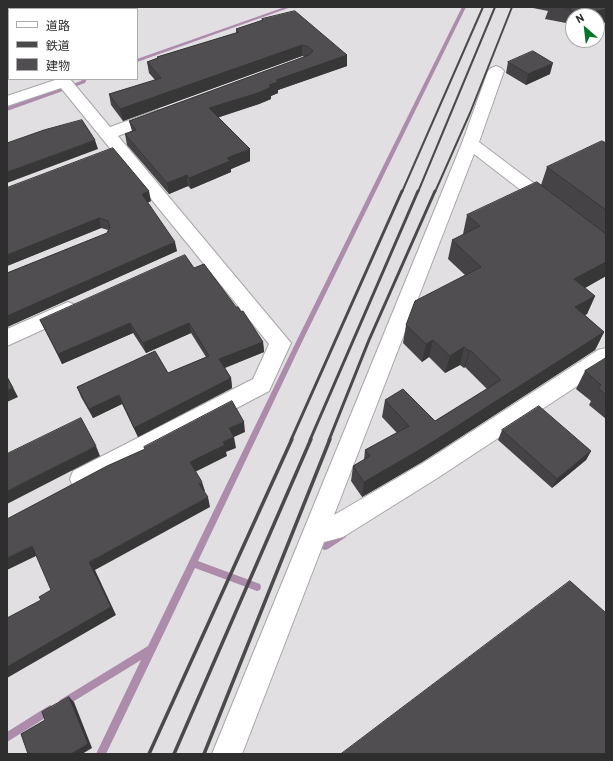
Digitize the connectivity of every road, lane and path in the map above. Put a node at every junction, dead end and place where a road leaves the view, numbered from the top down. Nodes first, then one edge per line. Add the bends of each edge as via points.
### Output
1 (496, 71) dead end
2 (60, 84) edge
3 (7, 102) edge
4 (172, 110) edge
5 (470, 143) junction
6 (110, 146) junction
7 (563, 214) edge
8 (86, 302) edge
9 (7, 338) edge
10 (606, 356) edge
11 (64, 489) edge
12 (316, 532) junction
13 (227, 754) edge

1 - 5 street
2 - 3 street
2 - 6 street
4 - 6 street
5 - 7 street
5 - 12 street
6 - 11 street via 195,252 280,343 261,385
8 - 9 street
10 - 12 street via 437,466 334,529
12 - 13 street

